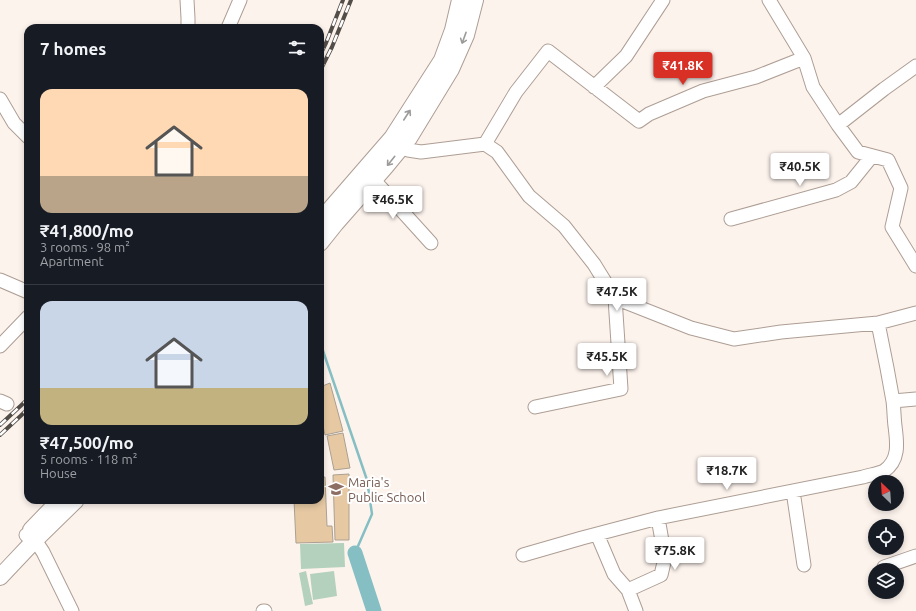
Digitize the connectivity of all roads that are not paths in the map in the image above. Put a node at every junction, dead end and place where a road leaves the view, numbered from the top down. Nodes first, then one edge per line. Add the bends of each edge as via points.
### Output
1 (187, 0) edge
2 (240, 0) edge
3 (460, 0) edge
4 (474, 0) edge
5 (663, 0) edge
6 (769, 0) edge
7 (188, 24) edge
8 (230, 24) edge
9 (804, 58) junction
10 (916, 66) edge
11 (594, 86) junction
12 (0, 99) edge
13 (838, 125) junction
14 (24, 133) edge
15 (397, 142) junction
16 (484, 144) junction
17 (872, 156) junction
18 (374, 180) junction
19 (324, 217) edge
20 (731, 219) dead end
21 (324, 239) edge
22 (431, 243) dead end
23 (916, 266) edge
24 (0, 280) edge
25 (24, 290) edge
26 (615, 298) junction
27 (916, 313) edge
28 (24, 321) edge
29 (878, 323) junction
30 (0, 346) edge
31 (916, 399) edge
32 (893, 401) junction
33 (535, 407) dead end
34 (793, 491) junction
35 (57, 504) edge
36 (71, 504) edge
37 (658, 518) junction
38 (597, 534) junction
39 (30, 538) junction
40 (523, 555) dead end
41 (916, 556) edge
42 (896, 563) edge
43 (0, 564) edge
44 (804, 565) dead end
45 (0, 577) edge
46 (628, 590) junction
47 (72, 611) edge
48 (636, 611) edge

1 - 7 street
2 - 8 street
15 -> 3 main road via 442,60
4 -> 15 main road via 466,36 451,69 409,138
5 - 11 street via 626,56
6 - 9 street
9 - 11 street via 756,77 703,91 649,114 639,121
9 - 13 street via 813,87
10 - 13 street
11 - 16 street via 548,51 516,92
12 - 14 street via 14,123
13 - 17 street via 858,152
15 - 16 street via 408,150 422,152
15 -> 18 main road
15 - 19 main road
16 - 26 street via 497,152 529,196 564,226 594,264
17 - 20 street via 851,182 836,190
17 - 23 street via 888,160 901,188 892,227
18 - 21 main road
18 - 22 street
24 - 25 street
26 - 29 street via 691,328 734,339
26 - 33 street via 621,389
27 - 29 street
28 - 30 street
29 - 32 street
31 - 32 street
32 - 34 street via 897,446 890,466 882,472 863,477
34 - 37 street
34 - 44 street
35 - 39 main road
36 - 39 main road
37 - 38 street
37 - 46 street via 665,558 661,575
38 - 40 street
38 - 46 street via 614,574
39 - 43 main road
39 - 45 main road
39 - 47 street via 43,552
41 - 42 street
46 - 48 street

